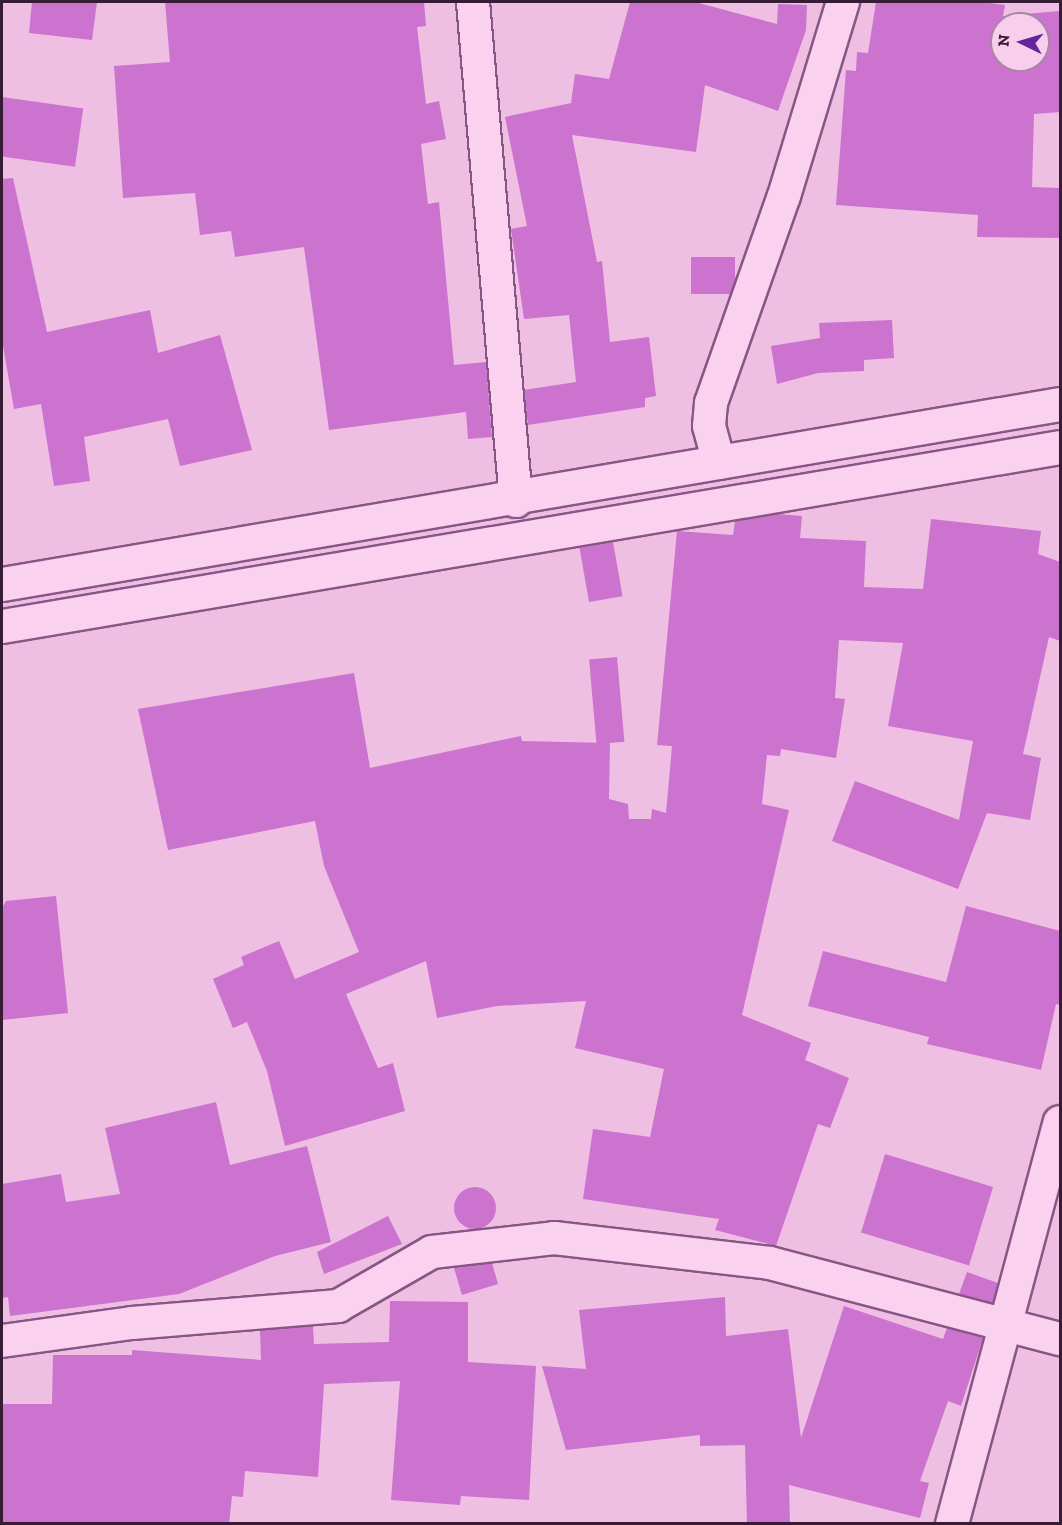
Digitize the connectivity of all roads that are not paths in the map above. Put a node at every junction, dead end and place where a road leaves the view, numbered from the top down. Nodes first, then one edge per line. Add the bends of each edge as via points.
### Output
1 (473, 2) edge
2 (843, 2) edge
3 (1060, 404) edge
4 (1060, 447) edge
5 (719, 463) junction
6 (516, 501) junction
7 (2, 585) edge
8 (2, 626) edge
9 (1060, 1122) edge
10 (1008, 1326) junction
11 (1060, 1339) edge
12 (2, 1341) edge
13 (952, 1524) edge

1 - 6 street
2 - 5 street via 784,196 711,403 709,426
3 - 5 street
4 - 8 street
5 - 6 street
6 - 7 street
9 - 10 street
10 - 11 street
10 - 12 street via 770,1263 554,1238 432,1252 338,1306 132,1323
10 - 13 street

